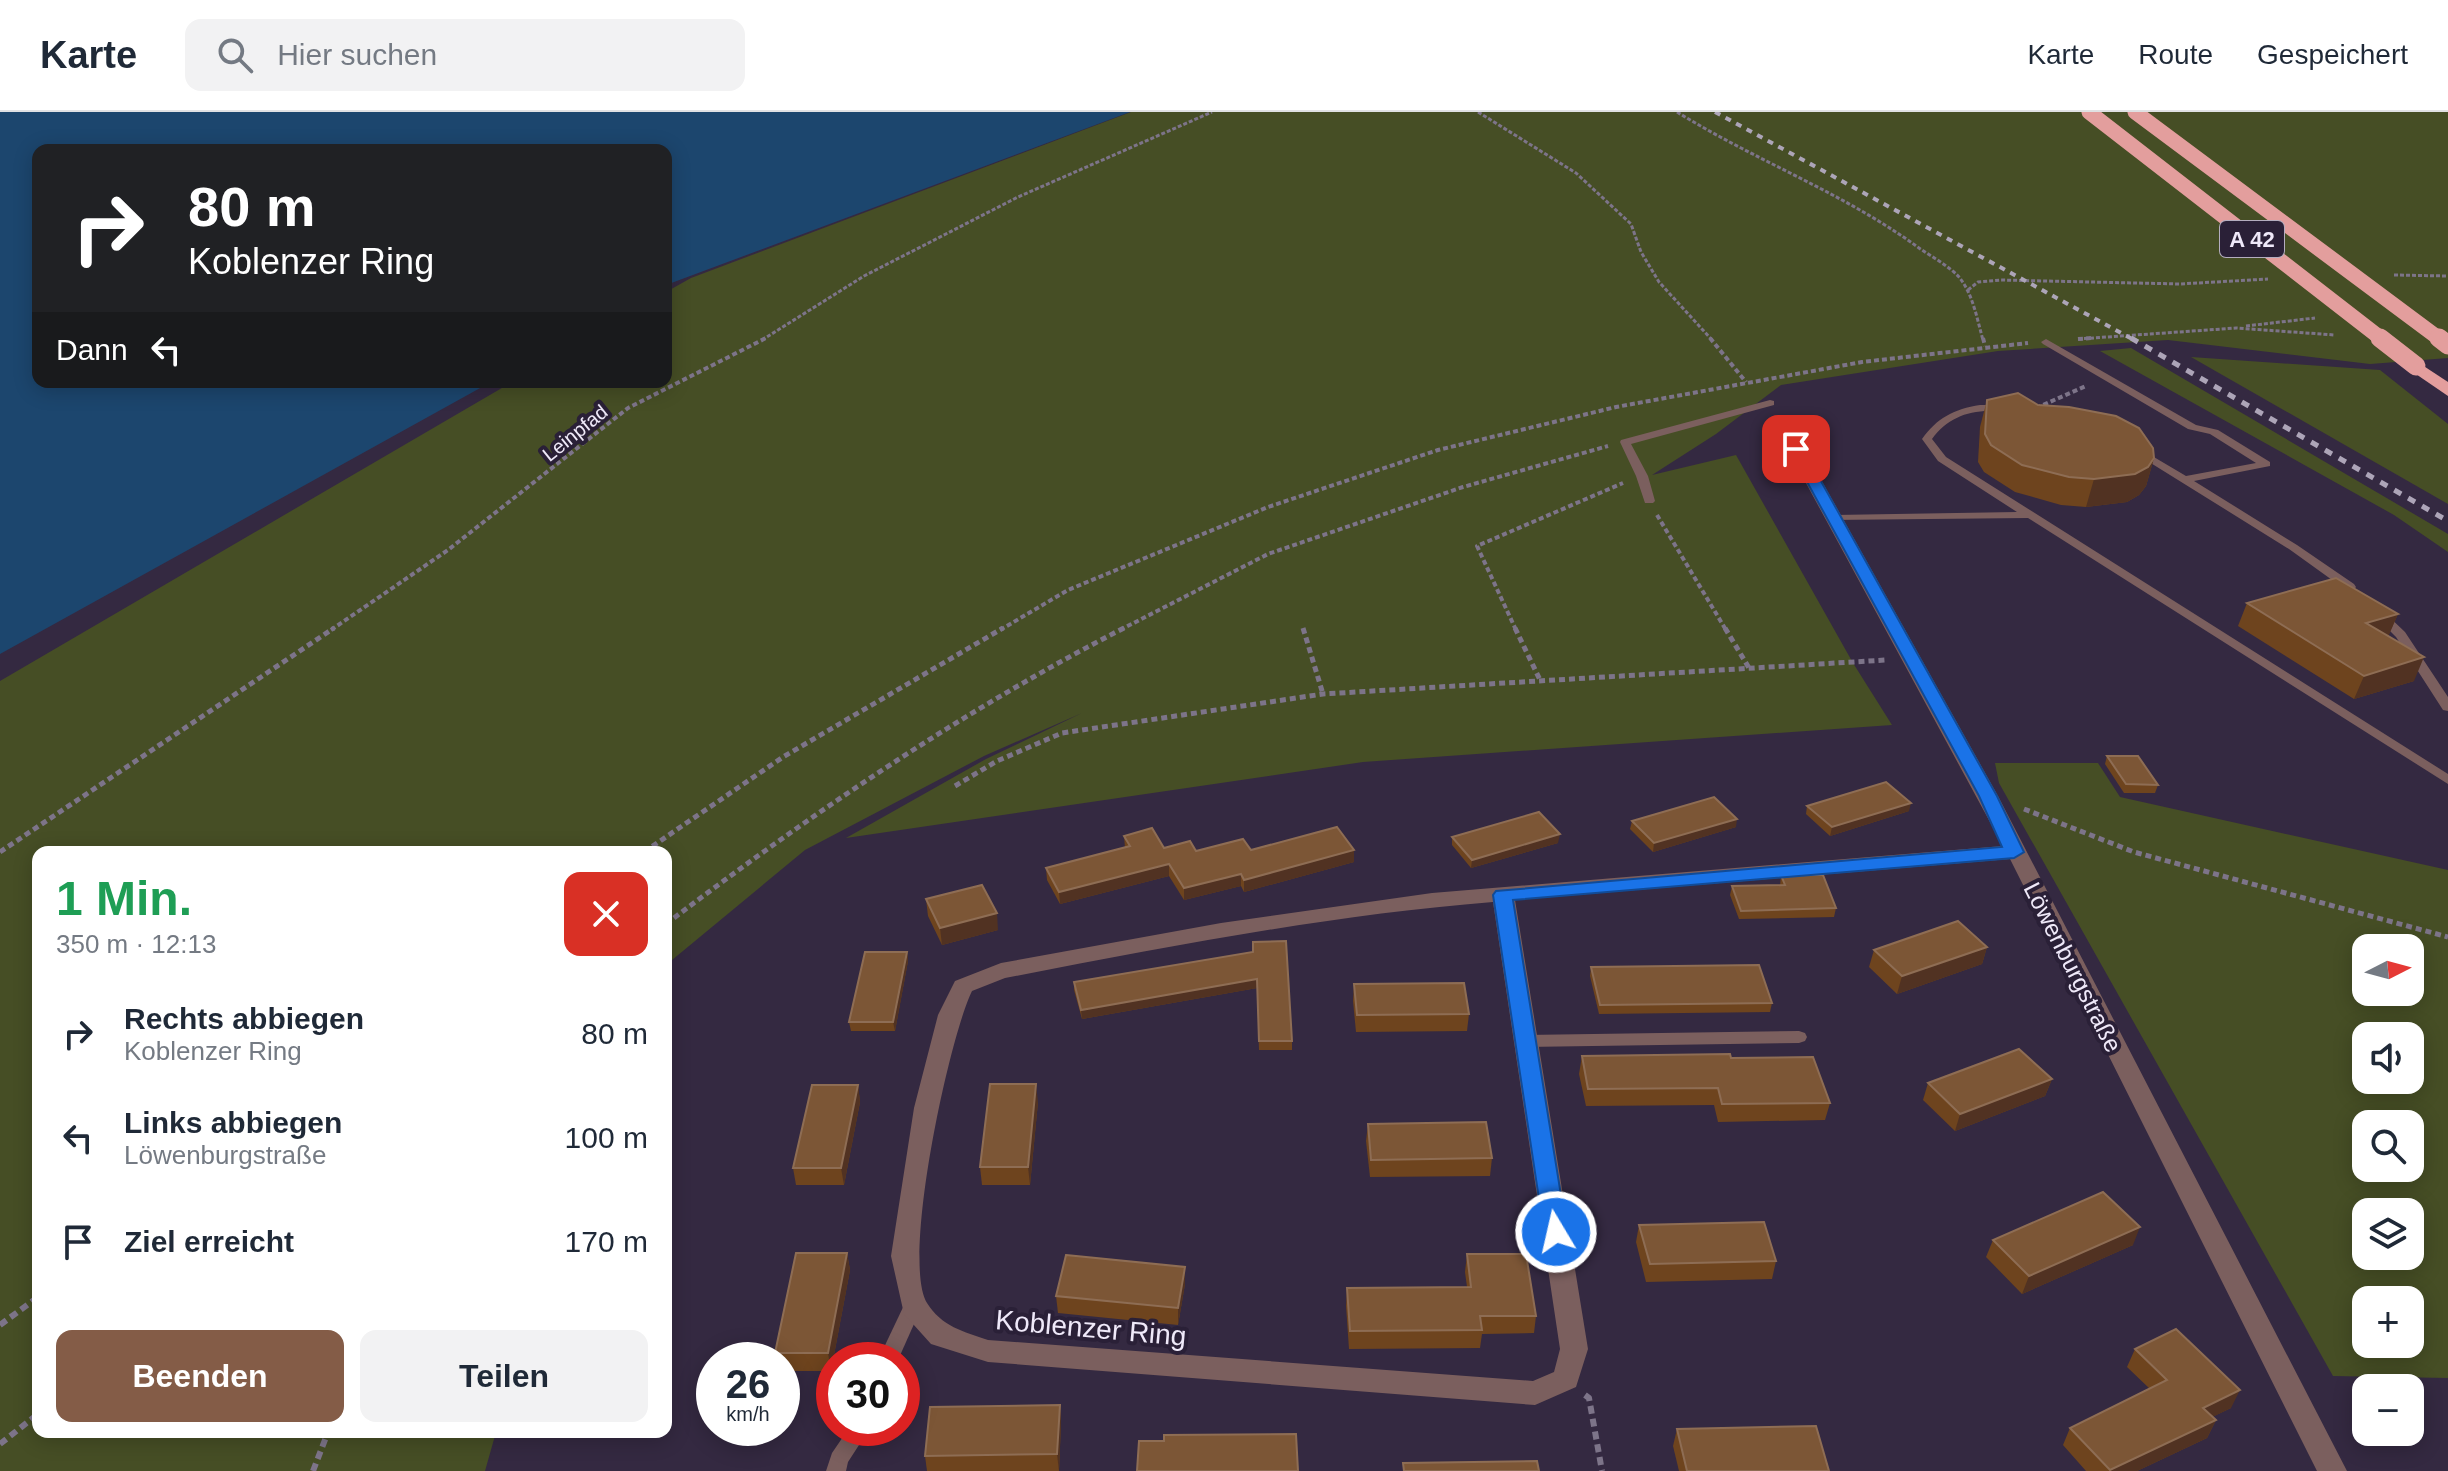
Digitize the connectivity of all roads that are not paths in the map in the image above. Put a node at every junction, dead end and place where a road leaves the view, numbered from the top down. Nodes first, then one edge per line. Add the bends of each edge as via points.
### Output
1 (2089, 112) edge
2 (2135, 112) edge
3 (2046, 342) road end
4 (2448, 345) edge
5 (2448, 391) edge
6 (1770, 403) dead end
7 (2029, 411) edge
8 (1783, 426) dead end
9 (2124, 443) edge
10 (2184, 480) junction
11 (1649, 501) road end
12 (2028, 515) junction
13 (1834, 518) junction
14 (2448, 707) edge
15 (2448, 780) edge
16 (2014, 852) junction
17 (1503, 895) junction
18 (1799, 1037) dead end
19 (1525, 1041) junction
20 (913, 1306) junction
21 (896, 1342) edge
22 (848, 1446) edge
23 (836, 1471) edge
24 (2332, 1471) edge

1 - 5 highway, A 42, bridge
2 - 4 highway, A 42, bridge
3 - 10 lane via 2266,464
6 - 11 lane via 1625,442
7 - 12 lane via 1956,411 1927,439 1942,459
8 - 13 street, Löwenburgstraße
9 - 10 lane
10 - 14 lane via 2293,547 2367,603 2401,635
12 - 13 lane
12 - 15 lane
13 - 16 street, Löwenburgstraße
16 - 17 street
16 - 24 street, Löwenburgstraße
17 - 19 street
17 - 20 street via 1221,930 1001,971 963,986 949,1015 926,1108 904,1256
18 - 19 lane
19 - 20 street, Koblenzer Ring via 1574,1349 1566,1379 1535,1393 988,1351 941,1336
20 - 21 lane
22 - 23 lane

